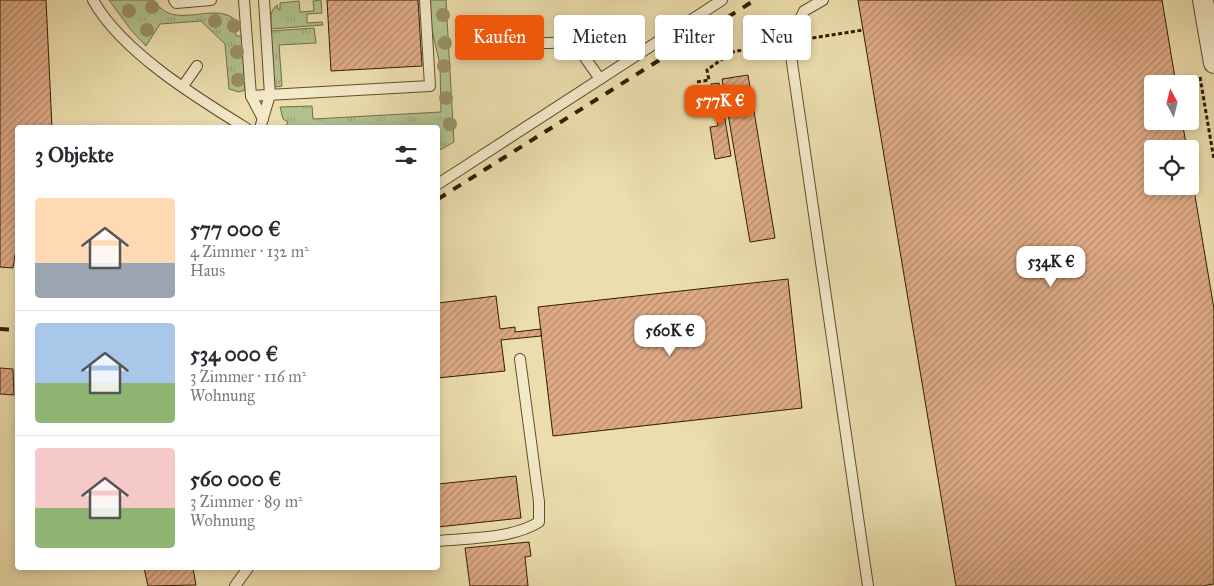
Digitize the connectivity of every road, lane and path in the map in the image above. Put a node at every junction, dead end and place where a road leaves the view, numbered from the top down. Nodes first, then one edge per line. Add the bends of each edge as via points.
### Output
1 (93, 0) edge
2 (174, 0) edge
3 (212, 0) edge
4 (244, 0) edge
5 (264, 0) edge
6 (425, 0) edge
7 (722, 0) edge
8 (823, 0) edge
9 (1203, 0) edge
10 (802, 15) edge
11 (863, 30) dead end
12 (811, 38) edge
13 (544, 43) edge
14 (743, 50) edge
15 (792, 60) edge
16 (197, 66) dead end
17 (1207, 69) edge
18 (600, 79) junction
19 (697, 82) dead end
20 (183, 86) junction
21 (270, 95) junction
22 (252, 96) junction
23 (262, 123) edge
24 (241, 125) edge
25 (1214, 160) edge
26 (440, 183) edge
27 (520, 359) dead end
28 (440, 541) edge
29 (247, 570) edge
30 (235, 586) edge
31 (868, 586) edge

1 - 20 lane via 102,16 131,46
2 - 3 lane via 176,3
4 - 22 lane
5 - 21 lane
6 - 21 lane via 430,86
7 - 18 lane
8 - 10 lane
9 - 17 street
11 - 12 path
13 - 18 lane via 574,42
14 - 19 path via 732,52 708,70 709,80
15 - 31 lane
16 - 20 lane
17 - 25 path
18 - 26 lane
20 - 24 lane
21 - 22 lane
21 - 23 lane
22 - 23 lane
27 - 28 lane via 539,522 514,533
29 - 30 lane

